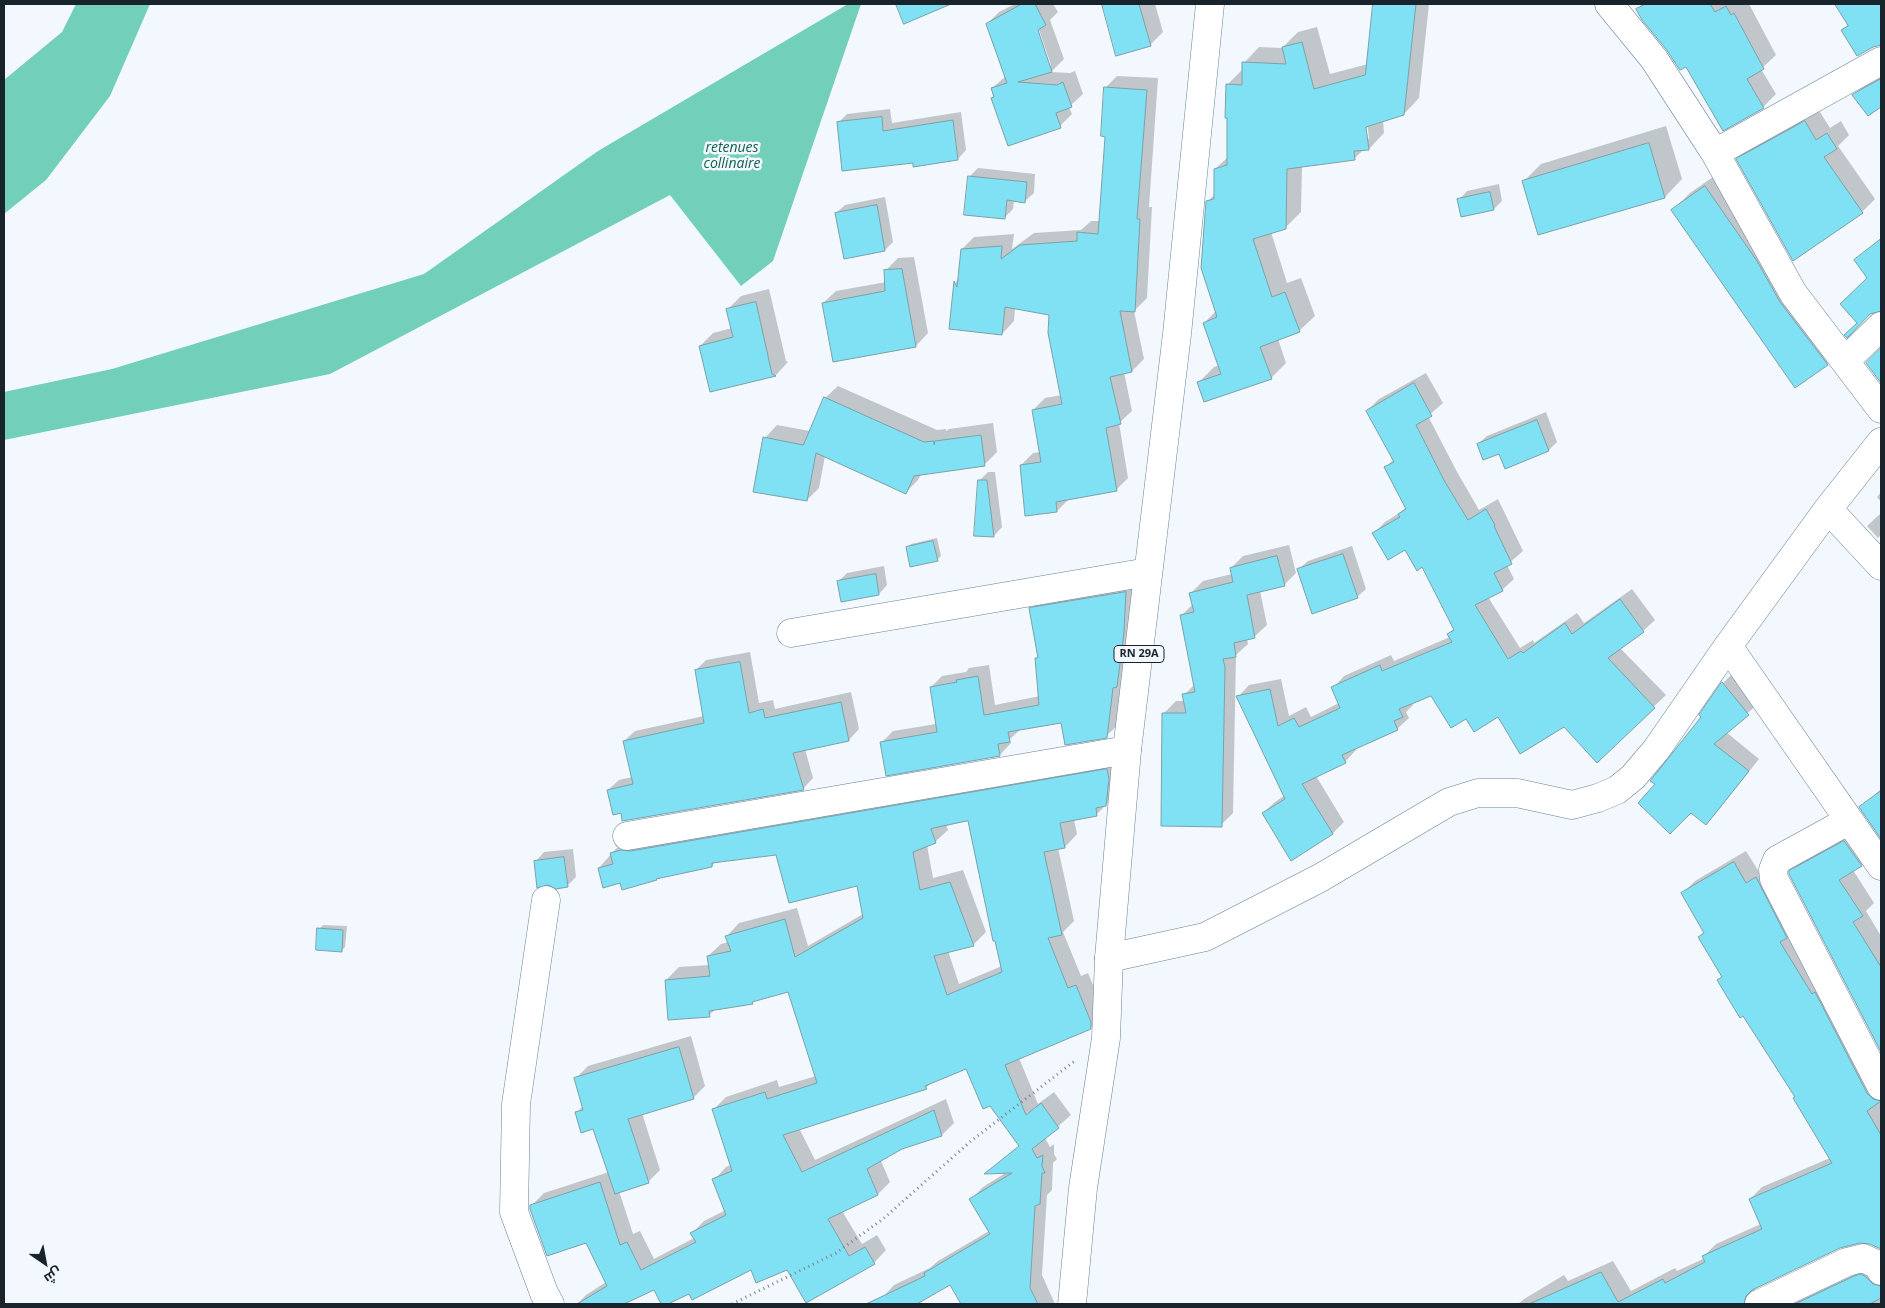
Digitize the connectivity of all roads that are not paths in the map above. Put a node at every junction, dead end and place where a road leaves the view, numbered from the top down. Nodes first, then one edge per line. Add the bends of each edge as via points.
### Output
1 (1210, 4) edge
2 (1609, 4) edge
3 (1881, 61) edge
4 (1715, 153) junction
5 (1881, 326) edge
6 (1845, 361) junction
7 (1881, 409) edge
8 (1881, 442) edge
9 (1828, 509) junction
10 (1881, 566) edge
11 (1148, 572) junction
12 (791, 633) dead end
13 (1728, 646) junction
14 (1127, 750) junction
15 (1848, 821) junction
16 (627, 836) dead end
17 (1881, 866) edge
18 (546, 900) dead end
19 (1109, 958) junction
20 (1881, 1086) edge
21 (1881, 1271) edge
22 (550, 1304) edge
23 (1072, 1304) edge
24 (1759, 1304) edge

1 - 11 street, RN 29A via 1177,334
2 - 4 street via 1654,60
3 - 4 street
4 - 6 street via 1793,293
5 - 6 street
6 - 7 street
8 - 9 street
9 - 10 street
9 - 13 street
11 - 12 street
11 - 14 street, RN 29A
13 - 15 street
13 - 19 street via 1656,750 1633,778 1617,790 1572,805 1517,793 1478,793 1449,802 1320,878 1205,937
14 - 16 street
14 - 19 street, RN 29A
15 - 17 street
15 - 20 street via 1777,860 1774,879
18 - 22 street via 516,1104 514,1212
19 - 23 street, RN 29A via 1106,1038 1083,1188
21 - 24 street via 1878,1265 1863,1258 1848,1262

